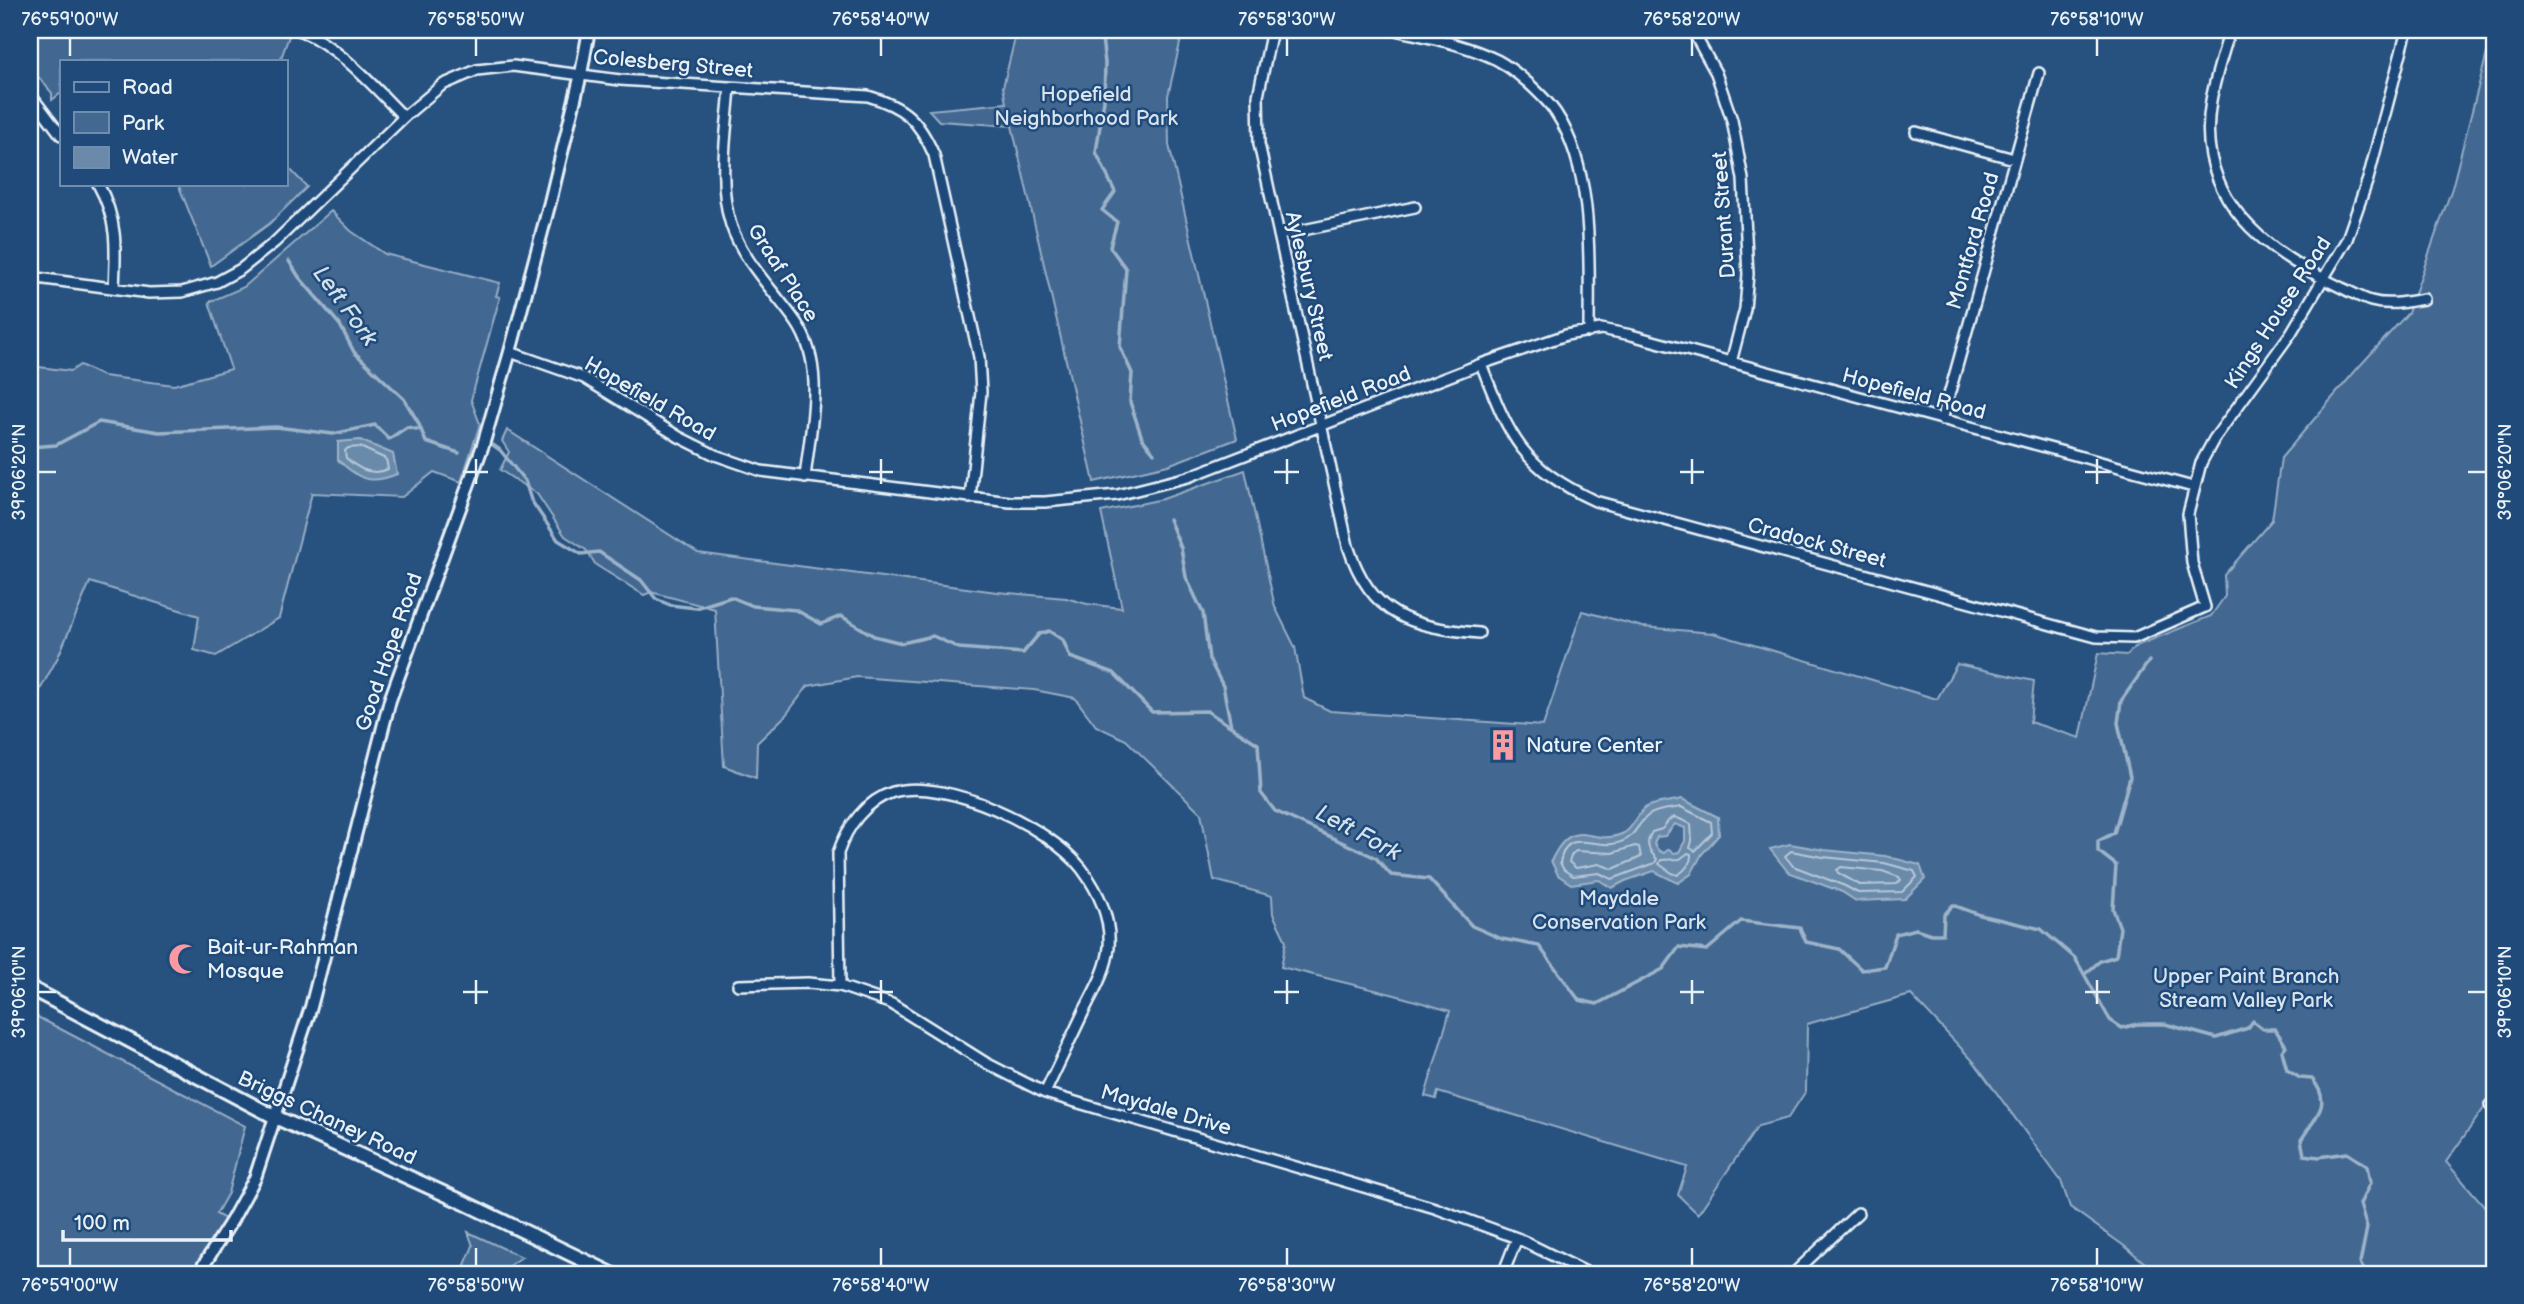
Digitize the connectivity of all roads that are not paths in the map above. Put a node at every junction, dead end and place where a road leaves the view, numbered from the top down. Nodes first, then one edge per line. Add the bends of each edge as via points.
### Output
1 (299, 30) edge
2 (589, 30) edge
3 (1272, 30) edge
4 (1395, 30) edge
5 (1692, 30) edge
6 (2230, 30) edge
7 (2407, 30) edge
8 (2039, 73) dead end
9 (581, 74) junction
10 (730, 87) junction
11 (30, 94) edge
12 (404, 117) junction
13 (1916, 132) dead end
14 (60, 134) edge
15 (2014, 159) junction
16 (99, 186) edge
17 (1415, 207) dead end
18 (1279, 235) junction
19 (30, 277) edge
20 (2324, 279) junction
21 (114, 288) junction
22 (2424, 299) dead end
23 (1589, 331) junction
24 (510, 352) junction
25 (1731, 362) junction
26 (1481, 365) junction
27 (1942, 420) junction
28 (1321, 425) junction
29 (805, 478) junction
30 (2193, 487) junction
31 (970, 498) junction
32 (2206, 607) joint
33 (1479, 633) dead end
34 (738, 985) dead end
35 (840, 986) junction
36 (30, 988) edge
37 (1045, 1093) junction
38 (274, 1116) junction
39 (1858, 1213) dead end
40 (1517, 1238) junction
41 (201, 1272) edge
42 (612, 1274) edge
43 (1503, 1274) edge
44 (1590, 1274) edge
45 (1793, 1274) edge

1 - 12 street via 347,61
2 - 9 street, Good Hope Road
3 - 18 street, Aylesbury Street via 1257,120
4 - 23 street via 1460,44 1499,61 1543,96 1556,113 1583,179
5 - 25 street, Durant Street via 1716,73 1732,120 1743,179 1748,274 1745,309
6 - 20 street via 2211,96 2209,120 2211,156 2223,191 2248,227 2274,250
7 - 20 street, Kings House Road via 2368,179 2347,239
8 - 15 street, Montford Road
9 - 10 street, Colesberg Street
9 - 12 street, Colesberg Street via 513,66 477,70 442,85
9 - 24 street, Good Hope Road
10 - 29 street, Graaf Place via 724,179 731,227 797,324 810,357 815,392
10 - 31 street, Colesberg Street via 868,96 892,103 924,131 934,155 979,357 981,392
11 - 14 street
12 - 21 street, Colesberg Street via 241,269 182,292
13 - 15 street
15 - 27 street, Montford Road
16 - 21 street via 109,202 117,238
17 - 18 street
18 - 28 street, Aylesbury Street
19 - 21 street, Colesberg Street
20 - 22 street via 2371,302
20 - 30 street, Kings House Road via 2214,439
23 - 25 street, Hopefield Road via 1631,335
23 - 26 street, Hopefield Road
24 - 29 street, Hopefield Road via 584,378 715,455 761,471
24 - 38 street, Good Hope Road via 483,445 390,700 312,1007
25 - 27 street, Hopefield Road
26 - 28 street, Hopefield Road
26 - 32 street, Cradock Street via 1506,427 1523,451 1564,487 1595,501 2096,637 2134,638
27 - 30 street, Hopefield Road
28 - 31 street, Hopefield Road via 1188,477 1116,495 1045,502
28 - 33 street, Aylesbury Street via 1348,546 1365,584 1388,609 1412,622
29 - 31 street, Hopefield Road
30 - 32 street, Kings House Road via 2189,537
34 - 35 street, Maydale Drive
35 - 37 street, Maydale Drive via 892,1004 986,1063
35 - 37 street via 838,853 868,805 892,793 915,789 963,797 1010,815 1045,836 1081,867 1102,900 1108,924 1103,972
36 - 38 main road, Briggs Chaney Road
37 - 40 street, Maydale Drive via 1435,1208
38 - 41 street, Good Hope Road via 255,1178
38 - 42 main road, Briggs Chaney Road
39 - 45 street
40 - 43 street
40 - 44 street, Maydale Drive

